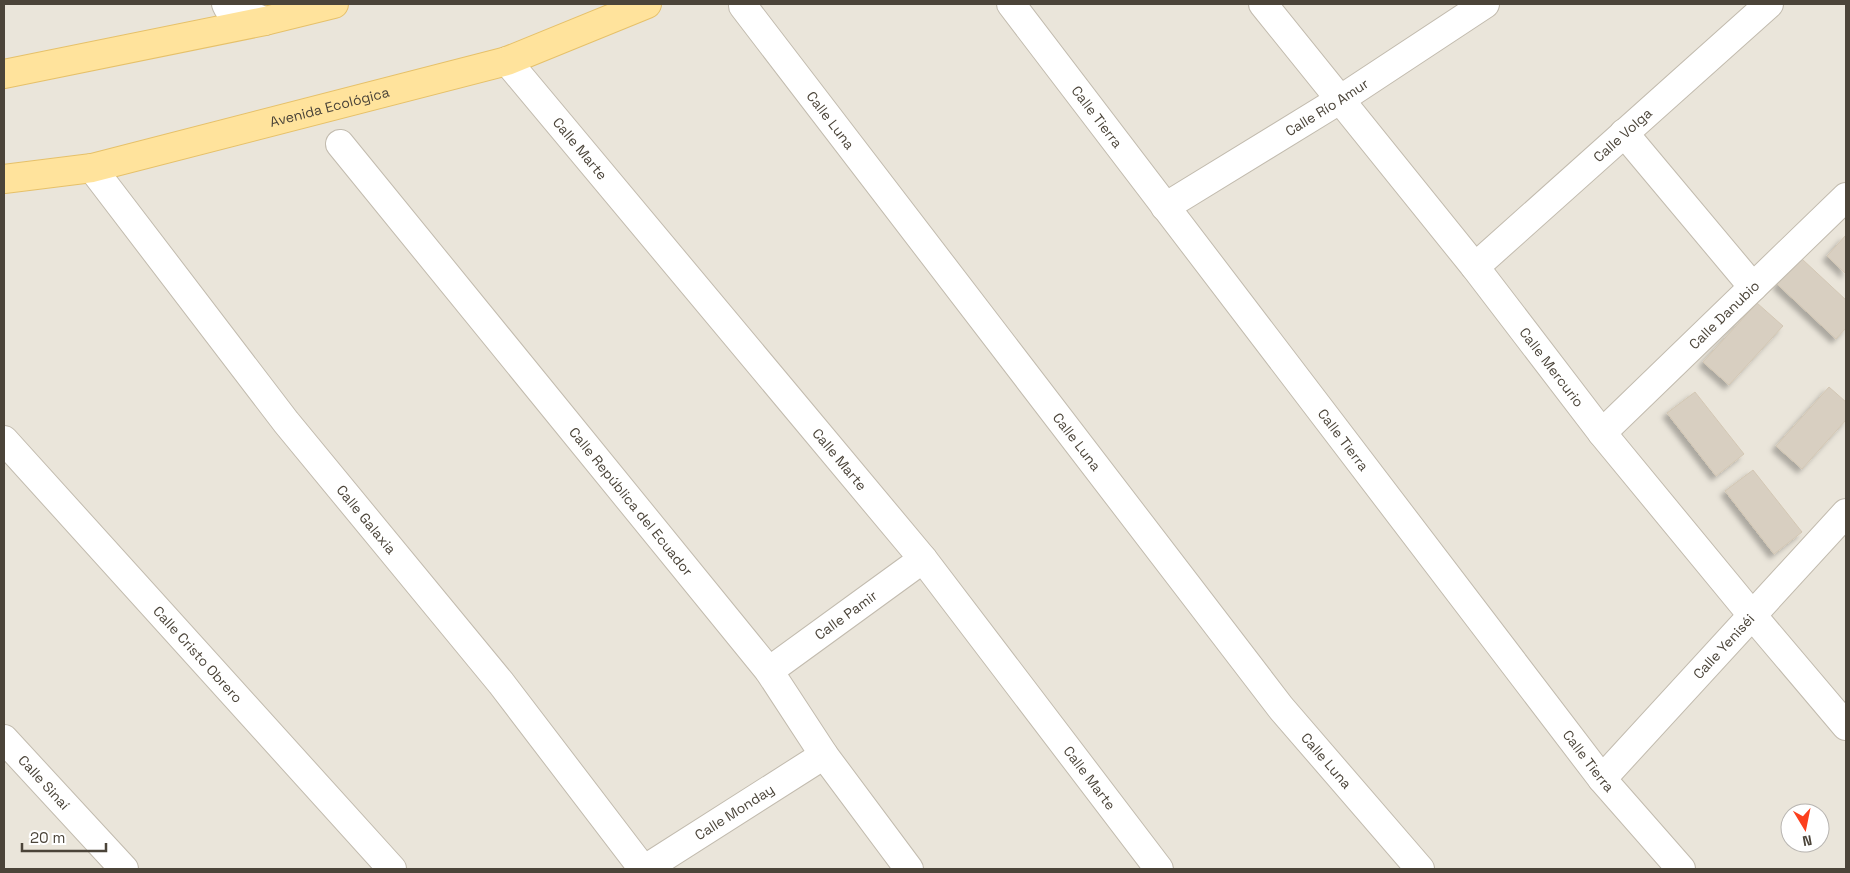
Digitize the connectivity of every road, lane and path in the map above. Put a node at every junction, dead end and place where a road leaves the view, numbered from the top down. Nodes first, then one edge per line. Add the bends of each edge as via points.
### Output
1 (226, 4) edge
2 (334, 4) edge
3 (647, 4) edge
4 (1011, 4) edge
5 (1262, 4) edge
6 (1485, 4) edge
7 (1768, 4) edge
8 (743, 6) dead end
9 (265, 21) junction
10 (507, 61) junction
11 (4, 74) edge
12 (1341, 99) junction
13 (1624, 133) junction
14 (340, 144) dead end
15 (92, 168) junction
16 (4, 179) edge
17 (1846, 197) edge
18 (1165, 207) junction
19 (1475, 267) junction
20 (1753, 287) junction
21 (1602, 433) junction
22 (4, 440) edge
23 (1846, 514) edge
24 (923, 559) junction
25 (1752, 615) junction
26 (769, 671) junction
27 (1846, 726) edge
28 (4, 739) edge
29 (824, 754) junction
30 (1602, 779) junction
31 (124, 869) edge
32 (392, 869) edge
33 (644, 869) edge
34 (909, 869) edge
35 (1159, 869) edge
36 (1420, 869) edge
37 (1681, 869) edge

1 - 9 street via 228,8
2 - 9 main road
3 - 10 main road, Avenida Ecológica
4 - 18 street, Calle Tierra
5 - 12 street, Calle Mercurio
6 - 12 street, Calle Río Amur
7 - 13 street, Calle Volga
8 - 36 street, Calle Luna via 1281,708
9 - 11 main road
10 - 15 main road, Avenida Ecológica
10 - 24 street, Calle Marte
12 - 18 street, Calle Río Amur
12 - 19 street, Calle Mercurio
13 - 19 street, Calle Volga
13 - 20 street
14 - 26 street, Calle República del Ecuador
15 - 16 main road, Avenida Ecológica
15 - 33 street, Calle Galaxia via 286,422 500,683
17 - 20 street, Calle Danubio
18 - 30 street, Calle Tierra
19 - 21 street, Calle Mercurio
20 - 21 street, Calle Danubio
21 - 25 street, Calle Mercurio
22 - 32 street, Calle Cristo Obrero
23 - 25 street, Calle Yeniséi
24 - 26 street, Calle Pamir
24 - 35 street, Calle Marte
25 - 27 street, Calle Mercurio
25 - 30 street, Calle Yeniséi
26 - 29 street, Calle República del Ecuador
28 - 31 street, Calle Sinaí
29 - 33 street, Calle Monday
29 - 34 street, Calle República del Ecuador
30 - 37 street, Calle Tierra

